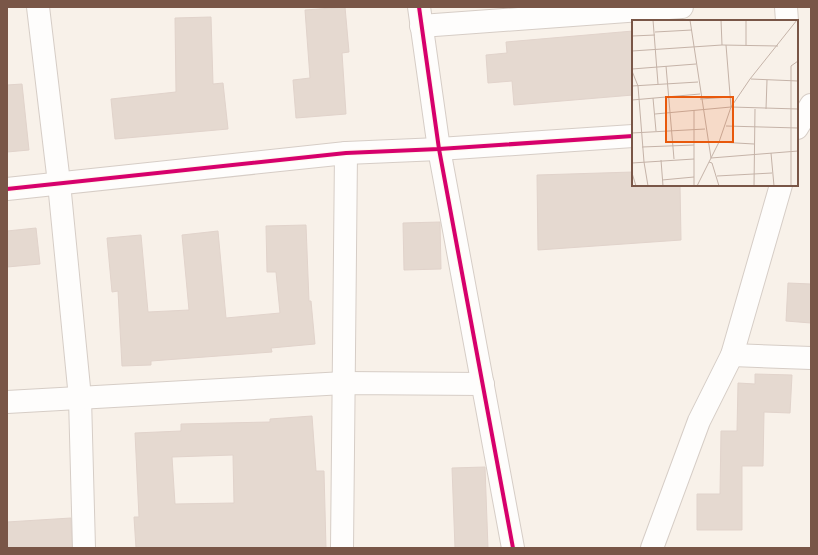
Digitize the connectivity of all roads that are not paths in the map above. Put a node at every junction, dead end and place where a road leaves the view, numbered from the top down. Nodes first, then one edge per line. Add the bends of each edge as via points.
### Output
1 (38, 7) edge
2 (682, 7) edge
3 (786, 7) edge
4 (420, 17) edge
5 (787, 20) edge
6 (811, 105) edge
7 (800, 123) edge
8 (632, 136) edge
9 (439, 149) junction
10 (346, 153) junction
11 (59, 183) junction
12 (781, 186) edge
13 (7, 189) edge
14 (732, 356) junction
15 (811, 358) edge
16 (344, 383) junction
17 (483, 384) junction
18 (80, 398) junction
19 (7, 402) edge
20 (84, 548) edge
21 (342, 548) edge
22 (513, 548) edge
23 (652, 548) edge

1 - 11 street
2 - 4 street
3 - 5 street
4 - 9 street
6 - 7 street
8 - 9 street
9 - 10 street
9 - 17 street
10 - 11 street
10 - 16 street
11 - 13 street
11 - 18 street
12 - 14 street
14 - 15 street
14 - 23 street via 699,421
16 - 17 street
16 - 18 street
16 - 21 street
17 - 22 street
18 - 19 street
18 - 20 street

